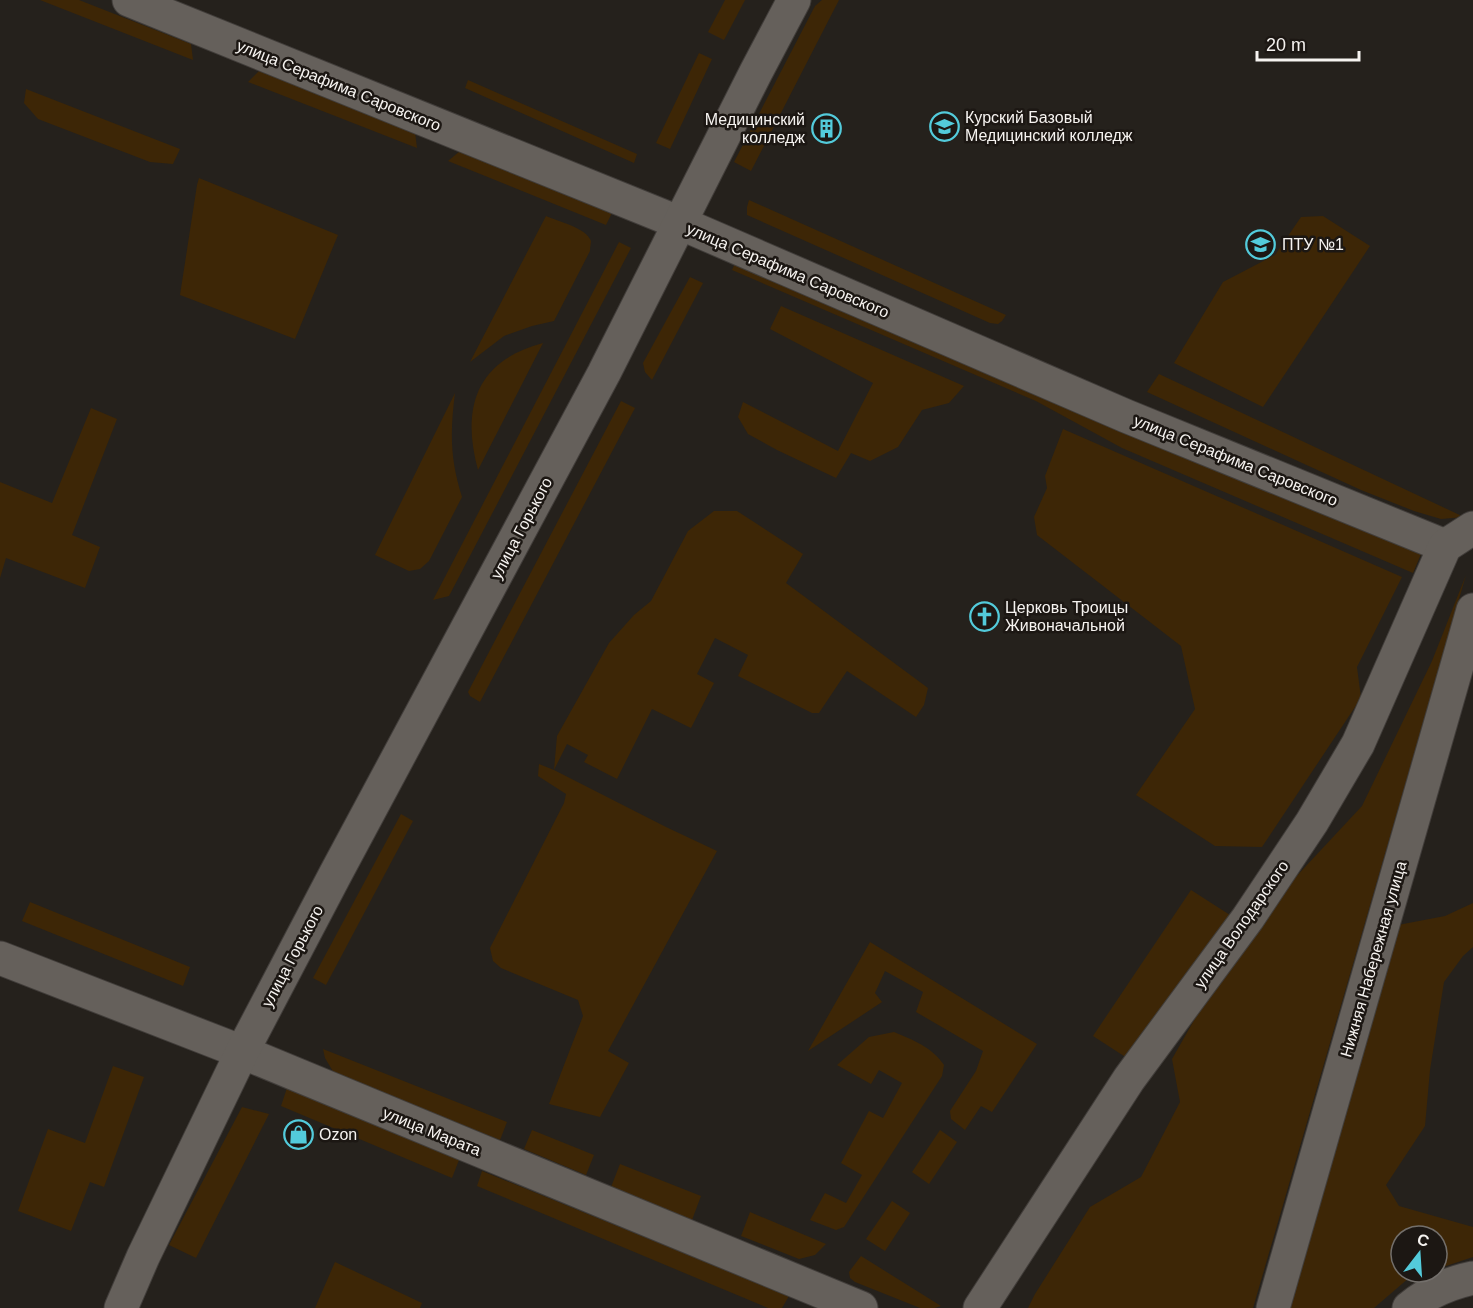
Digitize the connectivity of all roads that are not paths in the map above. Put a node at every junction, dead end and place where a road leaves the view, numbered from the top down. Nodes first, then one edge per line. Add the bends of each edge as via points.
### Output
1 (129, 0) edge
2 (794, 0) edge
3 (680, 223) junction
4 (1473, 528) edge
5 (1445, 546) junction
6 (1473, 610) edge
7 (0, 958) edge
8 (242, 1052) junction
9 (1473, 1278) edge
10 (121, 1308) edge
11 (861, 1308) edge
12 (980, 1308) edge
13 (1273, 1308) edge
14 (1409, 1308) edge

1 - 3 street, улица Серафима Саровского
2 - 3 street, улица Горького
3 - 5 street, улица Серафима Саровского via 1126,416
3 - 8 street, улица Горького
4 - 5 street
5 - 12 street, улица Володарского via 1358,744 1323,803 1248,918 1129,1078
6 - 13 street, Нижняя Набережная улица
7 - 8 street, улица Марата
8 - 10 street, улица Горького
8 - 11 street, улица Марата
9 - 14 street via 1454,1282

